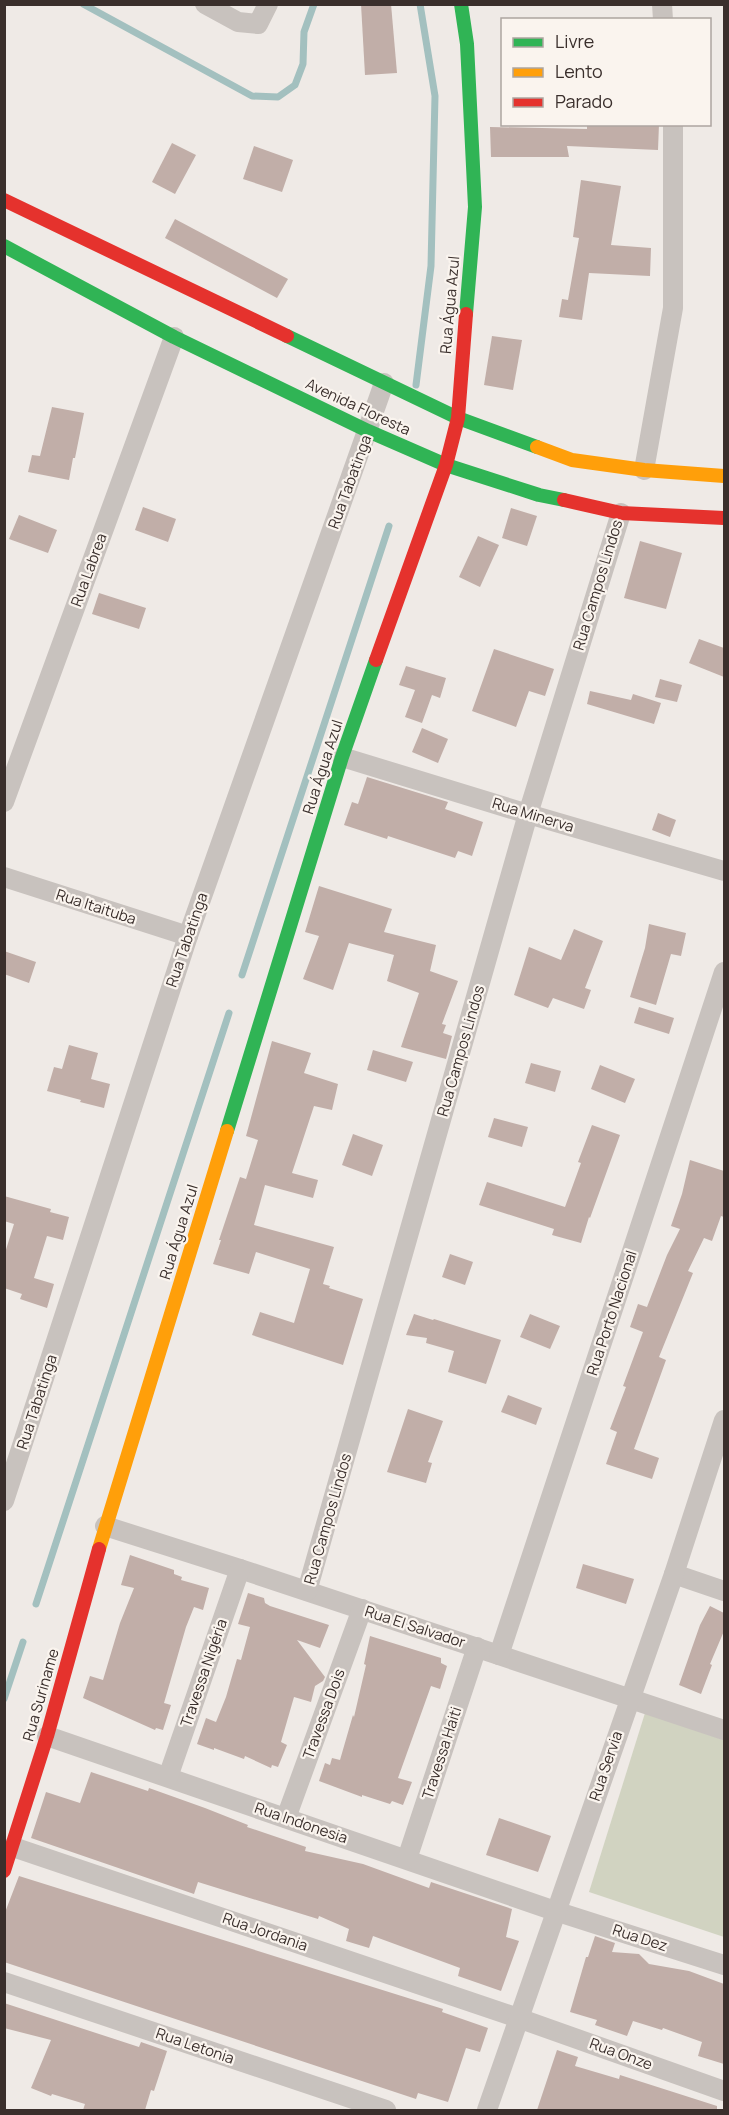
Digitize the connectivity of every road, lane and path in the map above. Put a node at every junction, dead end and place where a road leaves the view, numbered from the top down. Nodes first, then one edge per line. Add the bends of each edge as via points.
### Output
1 (205, 4) edge
2 (268, 4) edge
3 (461, 4) edge
4 (673, 126) edge
5 (4, 200) edge
6 (4, 246) edge
7 (174, 337) junction
8 (384, 383) junction
9 (458, 418) junction
10 (368, 431) junction
11 (446, 465) junction
12 (644, 470) junction
13 (724, 476) edge
14 (621, 513) junction
15 (724, 518) edge
16 (342, 757) junction
17 (4, 802) edge
18 (528, 814) junction
19 (724, 871) edge
20 (4, 877) edge
21 (188, 936) junction
22 (724, 972) edge
23 (724, 1420) edge
24 (718, 1460) edge
25 (4, 1501) edge
26 (105, 1526) junction
27 (240, 1569) junction
28 (674, 1574) junction
29 (308, 1591) junction
30 (724, 1591) edge
31 (362, 1609) junction
32 (477, 1647) junction
33 (499, 1655) junction
34 (630, 1698) junction
35 (724, 1730) edge
36 (47, 1736) junction
37 (168, 1777) junction
38 (286, 1818) junction
39 (13, 1847) junction
40 (407, 1859) junction
41 (4, 1871) edge
42 (555, 1911) junction
43 (724, 1965) edge
44 (4, 1982) edge
45 (518, 2018) junction
46 (724, 2091) edge
47 (386, 2110) edge
48 (487, 2110) edge

1 - 2 street via 238,22 258,24
3 - 9 street, Rua Água Azul via 467,44 475,207
4 - 12 street via 673,308
5 - 8 street
6 - 7 street, Avenida Floresta
7 - 10 street, Avenida Floresta
7 - 17 street, Rua Labrea
8 - 9 street
8 - 10 street, Rua Tabatinga
9 - 11 street, Rua Água Azul
9 - 12 street via 572,460
10 - 11 street, Avenida Floresta
10 - 21 street, Rua Tabatinga
11 - 14 street, Avenida Floresta via 539,495
11 - 16 street, Rua Água Azul
12 - 13 street
14 - 15 street, Avenida Floresta
14 - 18 street, Rua Campos Lindos
16 - 18 street, Rua Minerva
16 - 26 street, Rua Água Azul
18 - 19 street, Rua Minerva
18 - 29 street, Rua Campos Lindos
20 - 21 street, Rua Itaituba
21 - 25 street, Rua Tabatinga
22 - 33 street, Rua Porto Nacional
23 - 24 street, Rua Servia
24 - 28 street, Rua Servia
26 - 27 street, Rua El Salvador
26 - 36 street, Rua Suriname
27 - 29 street, Rua El Salvador
27 - 37 street, Travessa Nigéria
28 - 30 street
28 - 34 street, Rua Servia
29 - 31 street, Rua El Salvador
31 - 32 street, Rua El Salvador
31 - 38 street, Travessa Dois
32 - 33 street, Rua El Salvador
32 - 40 street, Travessa Haiti
33 - 34 street, Rua El Salvador
34 - 35 street, Rua El Salvador
34 - 42 street, Rua Servia
36 - 37 street, Rua Indonesia
36 - 39 street, Rua Suriname
37 - 38 street, Rua Indonesia
38 - 40 street, Rua Indonesia
39 - 41 street, Rua Suriname
39 - 45 street, Rua Jordania
40 - 42 street, Rua Indonesia
42 - 43 street, Rua Dez
42 - 45 street, Rua Servia
44 - 47 street, Rua Letonia
45 - 46 street, Rua Onze
45 - 48 street, Rua Servia

